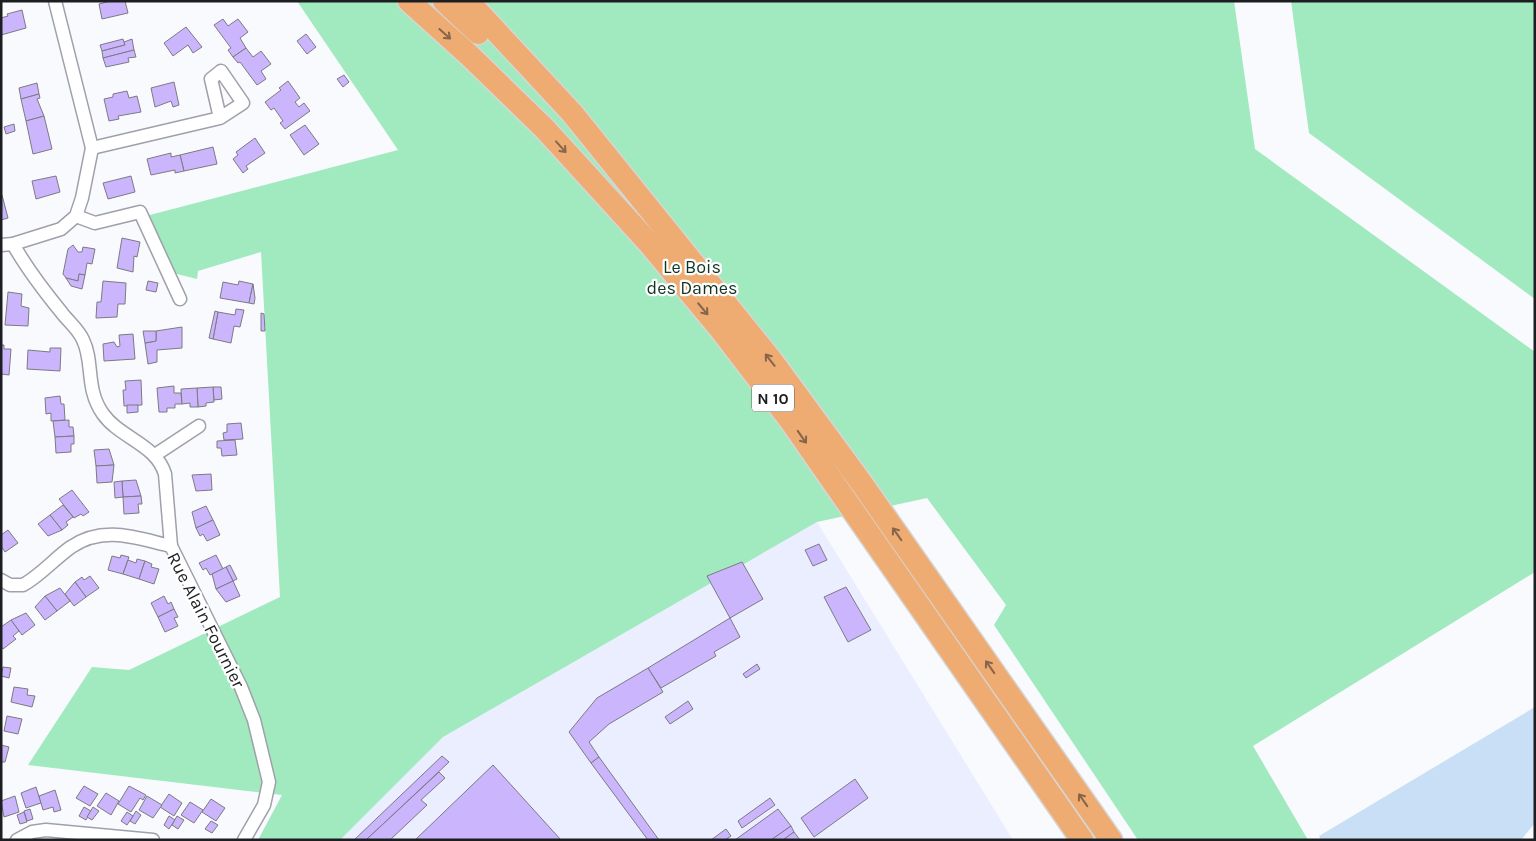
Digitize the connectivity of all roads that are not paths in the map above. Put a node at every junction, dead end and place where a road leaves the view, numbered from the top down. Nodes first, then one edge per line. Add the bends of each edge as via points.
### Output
1 (56, 1) edge
2 (444, 1) edge
3 (468, 1) edge
4 (410, 3) edge
5 (220, 118) dead end
6 (92, 148) junction
7 (631, 189) junction
8 (76, 216) junction
9 (7, 245) edge
10 (180, 299) dead end
11 (199, 426) dead end
12 (154, 455) junction
13 (171, 546) junction
14 (1, 580) edge
15 (17, 840) edge
16 (153, 840) edge
17 (244, 840) edge
18 (1082, 840) edge
19 (1111, 840) edge

1 - 6 street
2 - 7 highway, N 10 via 538,90
3 - 7 highway via 572,113
4 -> 18 highway, N 10 via 545,129 648,242 721,330 790,420
5 - 6 street
6 - 8 street
19 -> 7 highway, N 10 via 860,481 718,294
8 - 9 street via 60,229
8 - 10 street via 95,222 140,212
9 - 12 street via 83,340 89,378 102,414
11 - 12 street
12 - 13 street via 162,463 165,474
13 - 14 street, Rue Alain Fournier via 104,534 72,546 23,585 10,585
13 - 17 street, Rue Alain Fournier via 254,720 269,782 264,805
15 - 16 street via 32,832 46,830

